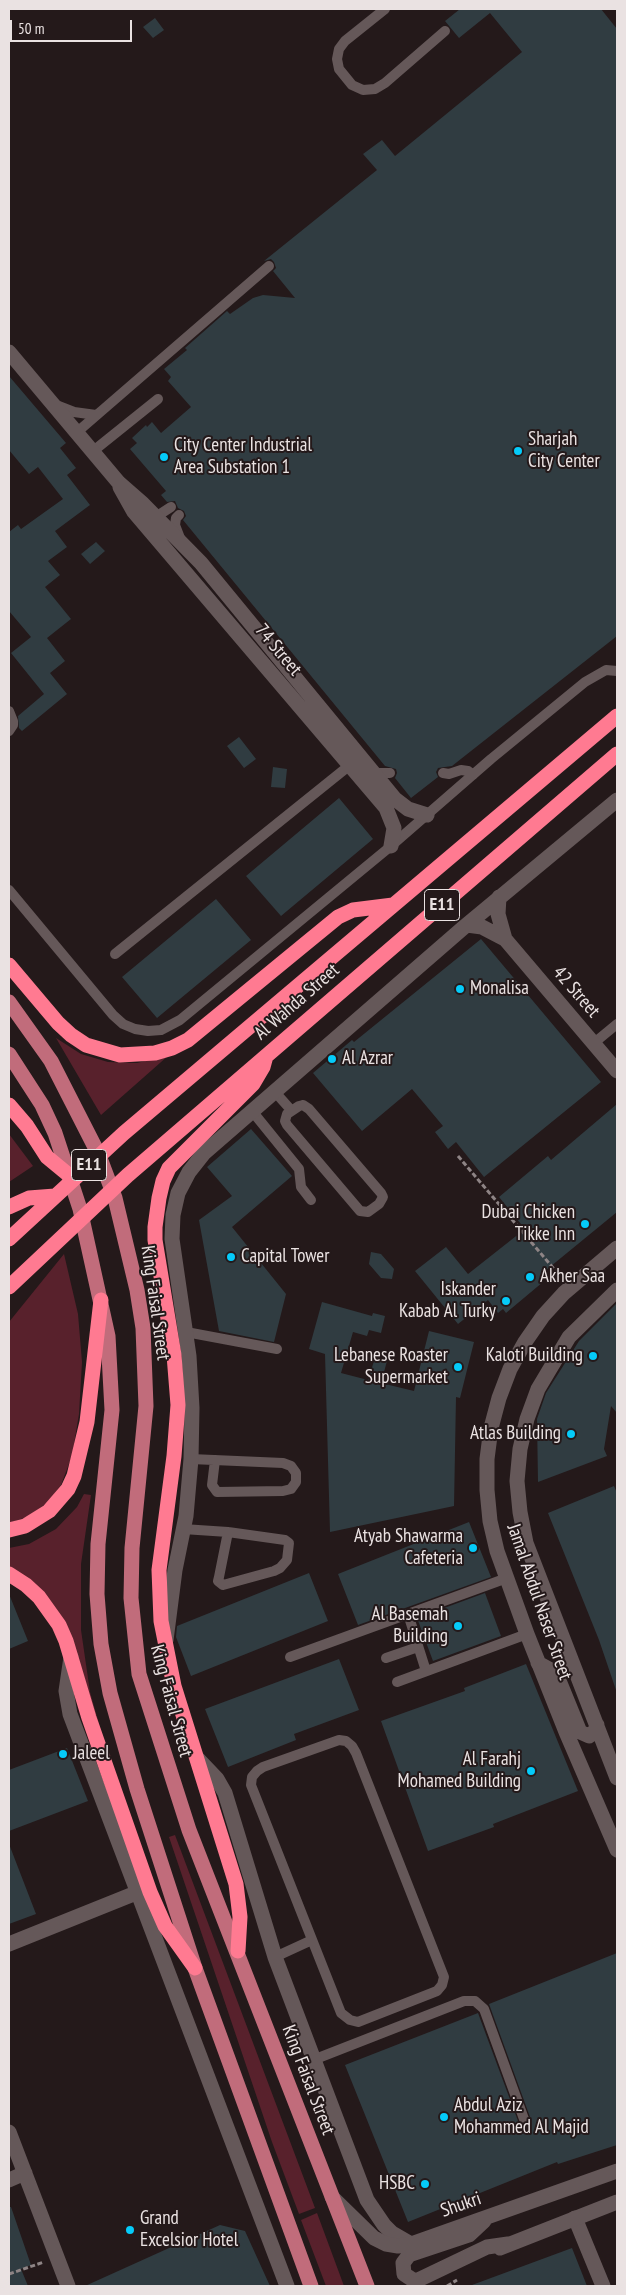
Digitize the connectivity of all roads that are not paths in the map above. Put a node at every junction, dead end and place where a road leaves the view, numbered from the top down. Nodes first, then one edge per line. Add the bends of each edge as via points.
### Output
1 (385, 9) edge
2 (445, 31) dead end
3 (269, 266) dead end
4 (9, 352) edge
5 (158, 399) dead end
6 (53, 404) junction
7 (96, 414) junction
8 (76, 433) junction
9 (92, 452) junction
10 (150, 520) junction
11 (183, 546) junction
12 (617, 671) edge
13 (9, 711) edge
14 (617, 716) edge
15 (9, 731) edge
16 (617, 754) edge
17 (350, 765) junction
18 (443, 772) dead end
19 (374, 773) junction
20 (390, 773) dead end
21 (473, 775) junction
22 (617, 800) edge
23 (427, 815) junction
24 (391, 846) junction
25 (9, 890) edge
26 (499, 897) junction
27 (393, 905) junction
28 (467, 925) junction
29 (505, 939) junction
30 (115, 954) dead end
31 (9, 965) edge
32 (9, 1002) edge
33 (617, 1024) edge
34 (594, 1043) junction
35 (9, 1054) edge
36 (266, 1056) junction
37 (617, 1072) edge
38 (275, 1092) junction
39 (9, 1105) edge
40 (291, 1110) junction
41 (252, 1112) junction
42 (70, 1176) junction
43 (55, 1196) junction
44 (311, 1200) dead end
45 (9, 1207) edge
46 (9, 1239) edge
47 (617, 1248) edge
48 (9, 1287) edge
49 (617, 1290) edge
50 (101, 1300) junction
51 (186, 1332) junction
52 (277, 1349) dead end
53 (191, 1459) junction
54 (215, 1460) junction
55 (183, 1528) junction
56 (9, 1530) edge
57 (228, 1532) junction
58 (9, 1574) edge
59 (507, 1578) junction
60 (408, 1614) junction
61 (527, 1634) junction
62 (165, 1646) junction
63 (418, 1646) junction
64 (71, 1657) junction
65 (290, 1657) dead end
66 (386, 1658) dead end
67 (538, 1663) junction
68 (426, 1671) junction
69 (397, 1682) dead end
70 (597, 1725) junction
71 (197, 1758) junction
72 (617, 1778) edge
73 (617, 1850) edge
74 (136, 1892) junction
75 (312, 1940) junction
76 (9, 1944) edge
77 (238, 1950) junction
78 (275, 1958) junction
79 (195, 1968) junction
80 (313, 2060) junction
81 (524, 2119) dead end
82 (9, 2132) edge
83 (617, 2171) edge
84 (24, 2173) junction
85 (9, 2180) edge
86 (331, 2196) junction
87 (617, 2202) edge
88 (486, 2217) junction
89 (575, 2218) junction
90 (411, 2244) junction
91 (508, 2244) junction
92 (68, 2286) edge
93 (287, 2286) edge
94 (311, 2286) edge
95 (367, 2286) edge
96 (428, 2286) edge
97 (603, 2286) edge

1 - 2 lane via 339,49 339,69 352,86 363,90 385,83
3 - 7 lane
4 - 6 street, 74 Street
5 - 9 lane
6 - 7 lane via 74,412
6 - 8 street, 74 Street
7 - 8 lane
8 - 9 street, 74 Street
9 - 10 street, 74 Street via 118,483 129,504
10 - 11 street, 74 Street
10 - 11 lane via 175,511 175,524
10 - 17 street, 74 Street
11 - 19 street, 74 Street
12 - 21 lane via 606,670 585,682
13 - 15 lane via 13,721
14 - 27 highway, Al Wahda Street / E11
16 - 36 highway, Al Wahda Street / E11
17 - 24 street, 74 Street via 390,814 394,828
17 - 30 lane
18 - 21 lane via 449,774 461,770
19 - 20 lane
19 - 23 street, 74 Street via 402,805 415,813
21 - 23 lane
22 - 26 street
23 - 24 lane
24 - 25 lane via 180,1020 161,1030 135,1029 113,1015
26 - 28 street
26 - 29 street, 42 Street via 498,914
27 - 31 highway via 353,910 338,917 188,1040 155,1053 120,1055 86,1045 58,1023
27 - 43 highway, Al Wahda Street / E11 via 124,1133
28 - 29 street, 42 Street via 482,927
28 - 38 street
29 - 34 street, 42 Street
32 - 77 main road, King Faisal Street via 51,1060 107,1175 122,1223 137,1290 145,1367 144,1444 131,1573 135,1649 139,1674 170,1774 192,1838
33 - 34 lane
34 - 37 street, 42 Street
35 - 42 main road via 42,1105
36 - 48 highway, Al Wahda Street / E11 via 128,1175
36 - 62 highway via 253,1084 169,1168 158,1198 155,1240 174,1355 178,1405 159,1570
38 - 40 lane
38 - 41 street
39 - 42 highway via 47,1157
40 - 40 lane via 285,1118 288,1125 358,1209 368,1212 380,1204 381,1193 310,1109 303,1105
41 - 44 lane via 299,1169 301,1187
41 - 51 street via 204,1153 178,1193 172,1216 172,1239
42 - 50 main road
43 - 45 highway via 20,1200
43 - 46 highway, Al Wahda Street / E11
47 - 59 street, Jamal Abdul Naser Street via 543,1316 525,1342 505,1384 491,1428 487,1490 490,1521
49 - 70 street, Jamal Abdul Naser Street via 569,1336 538,1389 520,1449 518,1480 526,1543
50 - 56 highway via 87,1422 74,1476 68,1489 49,1511 25,1526
50 - 79 main road via 110,1364 112,1410 97,1569 101,1644 110,1693 137,1789
51 - 52 lane
51 - 53 street via 192,1408
53 - 54 lane
53 - 55 street
54 - 54 lane via 283,1463 292,1466 296,1482 291,1489 283,1491 217,1492 212,1488
55 - 57 lane
55 - 62 street
57 - 57 lane via 218,1577 220,1584 274,1571 287,1560 289,1543 285,1540
58 - 64 highway via 26,1585 50,1610
59 - 60 lane
59 - 61 street, Jamal Abdul Naser Street
60 - 63 lane
60 - 65 lane
61 - 67 street, Jamal Abdul Naser Street
61 - 68 lane
62 - 71 highway
63 - 66 lane
63 - 68 lane
64 - 74 street via 66,1691 70,1714
64 - 79 highway via 88,1718 150,1892 165,1926
67 - 70 street via 558,1678 580,1732 589,1736
67 - 73 street, Jamal Abdul Naser Street
68 - 69 lane
70 - 72 street, Jamal Abdul Naser Street
71 - 77 highway via 236,1884 240,1917
71 - 78 street via 217,1779 224,1793
74 - 76 street
74 - 93 street
75 - 75 lane via 341,2013 350,2020 363,2021 437,1991 442,1985 442,1974 356,1753 346,1741 339,1740 263,1767 252,1777 253,1792
75 - 78 lane
77 - 86 main road, King Faisal Street
78 - 80 street
79 - 94 main road
80 - 81 lane via 464,2001 475,2001 484,2009
80 - 90 street via 372,2208 392,2233
82 - 84 street
83 - 88 street, Shukri
84 - 85 street
84 - 92 street
86 - 90 street, Shukri via 374,2238 398,2246
86 - 95 main road, King Faisal Street
87 - 89 street
88 - 90 street, Shukri
88 - 91 street via 469,2235 409,2255 402,2263 404,2274 418,2280 487,2247
89 - 91 street
89 - 97 street
91 - 96 street

